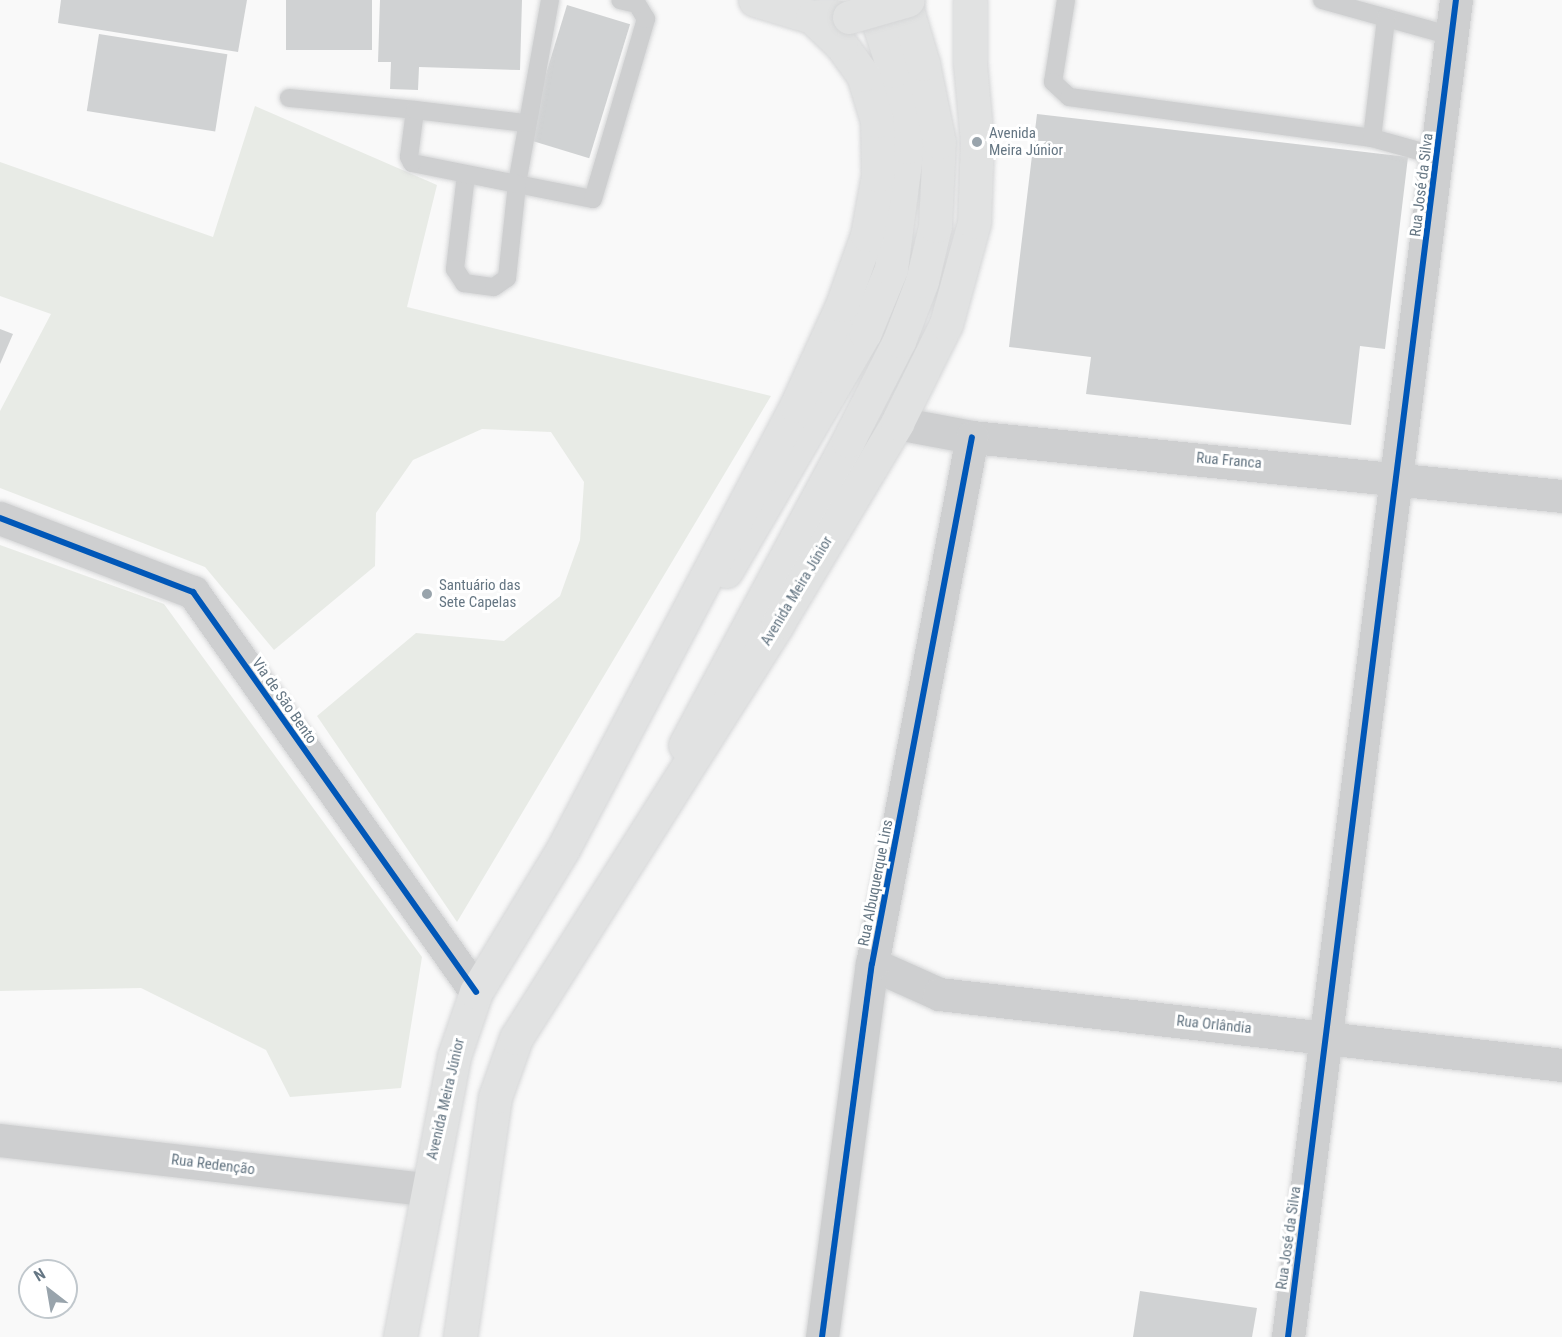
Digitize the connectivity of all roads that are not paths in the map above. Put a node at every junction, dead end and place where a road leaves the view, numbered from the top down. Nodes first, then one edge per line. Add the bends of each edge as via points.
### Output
1 (550, 0) edge
2 (620, 0) edge
3 (755, 0) edge
4 (904, 0) edge
5 (908, 0) edge
6 (970, 0) edge
7 (1066, 0) edge
8 (1322, 0) edge
9 (1456, 0) edge
10 (860, 9) edge
11 (812, 17) junction
12 (1386, 18) junction
13 (1452, 36) junction
14 (289, 98) dead end
15 (415, 110) junction
16 (526, 123) junction
17 (1372, 138) junction
18 (1437, 156) junction
19 (466, 175) junction
20 (517, 184) junction
21 (897, 423) junction
22 (972, 437) junction
23 (1398, 477) junction
24 (1562, 496) edge
25 (0, 518) edge
26 (564, 849) junction
27 (594, 915) junction
28 (872, 964) junction
29 (476, 992) junction
30 (1328, 1038) junction
31 (1562, 1065) edge
32 (0, 1140) edge
33 (426, 1189) junction
34 (400, 1337) edge
35 (460, 1337) edge
36 (822, 1337) edge
37 (1288, 1337) edge

1 - 16 lane
2 - 20 lane via 637,4 646,18 593,199
3 - 11 main road
4 - 27 main road, Avenida Meira Júnior via 923,64 939,142 935,226 922,281 899,340 848,441
5 - 10 main road, bridge
6 - 21 main road, Avenida Meira Júnior via 970,64 977,142 974,222 946,324
7 - 17 lane via 1053,82 1070,97
8 - 12 lane
9 - 13 street, Rua José da Silva
10 - 11 main road
10 - 26 main road, Avenida Meira Júnior via 894,71 907,147 891,269 865,332
11 - 26 main road, Avenida Meira Júnior via 841,45 863,75 877,121 878,175 867,235 842,305 796,406
12 - 13 lane
12 - 17 lane
13 - 18 street, Rua José da Silva
14 - 15 lane
15 - 16 lane
15 - 19 lane via 409,157 412,163
16 - 20 lane
17 - 18 lane
18 - 23 street, Rua José da Silva
19 - 20 lane
19 - 20 lane via 454,269 464,284 494,287 507,278
21 - 22 street, Rua Franca
21 - 27 main road, Avenida Meira Júnior via 778,623
22 - 23 street, Rua Franca
22 - 28 street, Rua Albuquerque Lins
23 - 24 street, Rua Franca
23 - 30 street, Rua José da Silva
25 - 29 street, Via de São Bento via 193,592
26 - 29 main road, Avenida Meira Júnior
27 - 35 main road, Avenida Meira Júnior via 516,1038 495,1097
28 - 30 street, Rua Orlândia via 939,994
28 - 36 street, Rua Albuquerque Lins
29 - 33 main road, Avenida Meira Júnior via 454,1056
30 - 31 street, Rua Orlândia
30 - 37 street, Rua José da Silva
32 - 33 street, Rua Redenção
33 - 34 main road, Avenida Meira Júnior

